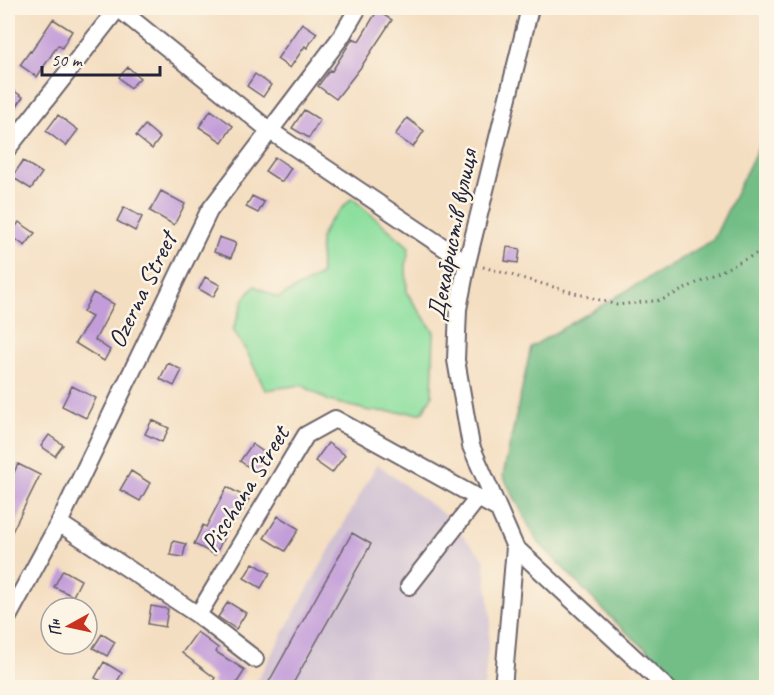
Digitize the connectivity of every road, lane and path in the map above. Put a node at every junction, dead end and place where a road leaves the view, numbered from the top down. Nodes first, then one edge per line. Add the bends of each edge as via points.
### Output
1 (118, 8) edge
2 (358, 8) edge
3 (530, 8) edge
4 (269, 130) junction
5 (8, 148) edge
6 (766, 249) edge
7 (467, 263) junction
8 (478, 498) junction
9 (498, 509) junction
10 (59, 523) junction
11 (515, 547) junction
12 (409, 586) dead end
13 (198, 615) junction
14 (8, 617) edge
15 (255, 659) dead end
16 (503, 687) edge
17 (667, 687) edge

1 - 4 street
1 - 5 street
2 - 4 street, Ozerna Street via 341,37
3 - 7 street, Декабристів вулиця
4 - 7 street
4 - 10 street, Ozerna Street via 209,211
6 - 7 path via 662,300 617,305
7 - 9 street, Декабристів вулиця via 458,309 456,360 471,446
8 - 9 street, Pischana Street
8 - 12 street
8 - 13 street, Pischana Street via 335,419 306,435
9 - 11 street, Декабристів вулиця
10 - 13 street
10 - 14 street, Ozerna Street
11 - 16 street
11 - 17 street, Декабристів вулиця
13 - 15 street

